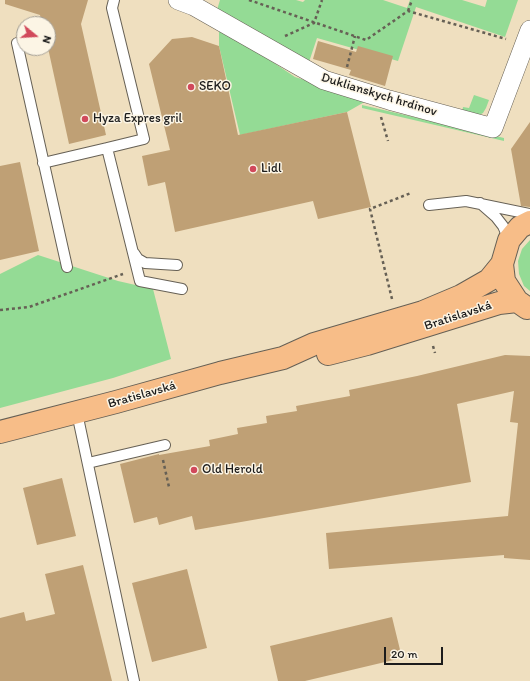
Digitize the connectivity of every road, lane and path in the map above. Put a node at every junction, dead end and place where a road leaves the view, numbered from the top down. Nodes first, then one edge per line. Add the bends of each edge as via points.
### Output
1 (114, 0) edge
2 (249, 0) edge
3 (322, 0) edge
4 (412, 0) edge
5 (190, 2) edge
6 (408, 11) junction
7 (314, 23) junction
8 (530, 30) edge
9 (355, 36) junction
10 (509, 40) dead end
11 (265, 46) junction
12 (20, 56) edge
13 (342, 85) junction
14 (107, 148) junction
15 (43, 163) junction
16 (410, 193) dead end
17 (478, 202) junction
18 (429, 205) dead end
19 (530, 214) edge
20 (530, 222) edge
21 (509, 240) junction
22 (132, 251) junction
23 (502, 264) junction
24 (178, 265) dead end
25 (67, 267) dead end
26 (128, 272) dead end
27 (182, 289) dead end
28 (392, 297) dead end
29 (524, 306) edge
30 (0, 310) edge
31 (284, 358) junction
32 (77, 413) junction
33 (0, 432) edge
34 (165, 445) dead end
35 (88, 463) junction
36 (164, 463) dead end
37 (170, 487) dead end
38 (134, 681) edge

1 - 14 lane via 112,8 144,140
2 - 7 path
3 - 7 path
4 - 6 path
5 - 11 street, Duklianskych hrdinov
6 - 9 path via 366,40
6 - 10 path
7 - 9 path
7 - 11 path
8 - 13 street, Duklianskych hrdinov via 493,128
9 - 13 path
11 - 13 street, Duklianskych hrdinov via 324,80
12 - 15 lane
14 - 15 lane
14 - 22 lane
15 - 25 lane
16 - 28 path via 370,208
17 - 18 lane
17 - 19 lane
17 - 21 lane via 503,226
20 - 21 main road, Bratislavská via 520,227
21 - 23 main road, Bratislavská
22 - 24 lane via 145,263
22 - 27 lane via 140,282
23 - 29 main road, Bratislavská via 504,281
23 - 31 main road, Bratislavská via 488,280 461,296 423,312 314,344
26 - 30 path via 30,307
29 - 31 main road, Bratislavská via 499,303 322,356
31 - 32 main road, Bratislavská
32 - 33 main road, Bratislavská
32 - 35 lane
34 - 35 lane
35 - 38 lane
36 - 37 path

